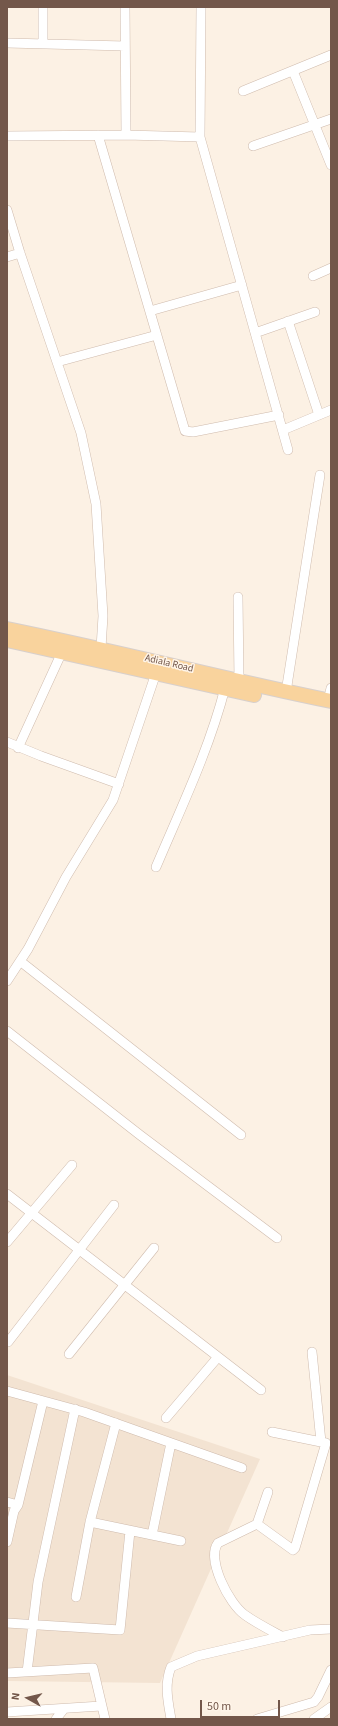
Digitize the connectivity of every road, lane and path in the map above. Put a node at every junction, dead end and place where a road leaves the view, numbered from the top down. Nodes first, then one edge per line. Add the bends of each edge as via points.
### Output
1 (43, 7) edge
2 (124, 7) edge
3 (201, 7) edge
4 (7, 43) edge
5 (43, 44) junction
6 (125, 46) junction
7 (331, 55) edge
8 (293, 71) junction
9 (243, 91) dead end
10 (331, 119) edge
11 (314, 125) junction
12 (98, 135) junction
13 (126, 135) junction
14 (7, 136) edge
15 (200, 137) junction
16 (253, 146) dead end
17 (331, 165) edge
18 (7, 210) edge
19 (20, 253) junction
20 (7, 257) edge
21 (331, 268) edge
22 (313, 276) dead end
23 (242, 285) junction
24 (150, 311) junction
25 (315, 312) dead end
26 (288, 321) junction
27 (255, 333) junction
28 (157, 335) junction
29 (57, 362) junction
30 (331, 410) edge
31 (279, 415) junction
32 (319, 415) junction
33 (283, 430) junction
34 (288, 450) dead end
35 (320, 475) dead end
36 (238, 597) dead end
37 (7, 629) edge
38 (7, 640) edge
39 (101, 648) junction
40 (62, 652) junction
41 (156, 673) junction
42 (239, 682) junction
43 (225, 688) junction
44 (286, 692) junction
45 (330, 700) edge
46 (7, 742) edge
47 (18, 748) junction
48 (119, 784) junction
49 (156, 867) dead end
50 (20, 962) junction
51 (7, 981) edge
52 (7, 1032) edge
53 (241, 1135) dead end
54 (72, 1165) dead end
55 (7, 1194) edge
56 (114, 1205) dead end
57 (32, 1213) junction
58 (277, 1238) dead end
59 (7, 1242) edge
60 (154, 1248) dead end
61 (80, 1250) junction
62 (125, 1285) junction
63 (8, 1342) edge
64 (312, 1352) dead end
65 (69, 1354) dead end
66 (218, 1357) junction
67 (261, 1390) dead end
68 (7, 1391) edge
69 (43, 1401) junction
70 (75, 1409) junction
71 (166, 1418) dead end
72 (116, 1423) junction
73 (272, 1432) dead end
74 (171, 1443) junction
75 (326, 1443) edge
76 (242, 1468) dead end
77 (268, 1492) dead end
78 (7, 1502) edge
79 (18, 1505) junction
80 (90, 1522) junction
81 (257, 1524) junction
82 (130, 1530) junction
83 (152, 1535) junction
84 (181, 1541) dead end
85 (7, 1542) edge
86 (76, 1597) dead end
87 (7, 1623) edge
88 (32, 1626) junction
89 (331, 1629) edge
90 (283, 1637) junction
91 (331, 1670) edge
92 (27, 1672) junction
93 (7, 1673) edge
94 (102, 1706) junction
95 (331, 1707) edge
96 (64, 1708) junction
97 (7, 1712) edge
98 (56, 1719) edge
99 (105, 1719) edge
100 (171, 1719) edge
101 (256, 1719) edge
102 (314, 1719) edge

1 - 5 street
2 - 6 street
3 - 15 street
4 - 5 street
5 - 6 street
6 - 13 street
7 - 8 street
8 - 9 street
8 - 11 street
10 - 11 street
11 - 16 street
11 - 17 street
12 - 13 street
12 - 14 street
12 - 24 street
13 - 15 street
15 - 23 street
18 - 19 street
19 - 20 street
19 - 29 street
21 - 22 street
23 - 24 street
23 - 27 street
24 - 28 street
25 - 26 street
26 - 27 street
26 - 32 street
27 - 31 street
28 - 29 street
28 - 31 street via 185,431 193,432
29 - 39 street via 81,433 96,504 102,616
30 - 32 street
31 - 33 street
32 - 33 street
33 - 34 street
35 - 44 street
36 - 42 street
37 - 39 main road, Adiala Road
38 - 40 main road, Adiala Road
39 - 42 main road, Adiala Road
40 - 41 main road, Adiala Road
40 - 47 street
41 - 43 main road, Adiala Road
41 - 48 street
42 - 44 main road, Adiala Road
43 - 45 main road, Adiala Road
43 - 49 street via 207,748
44 - 45 main road, Adiala Road
46 - 47 street
47 - 48 street
48 - 50 street via 113,800 66,876
50 - 51 street
50 - 53 street
52 - 58 street
54 - 57 street
55 - 57 street
56 - 61 street
57 - 59 street
57 - 61 street
60 - 62 street
61 - 62 street
61 - 63 street
62 - 65 street
62 - 66 street
64 - 75 street
66 - 67 street
66 - 71 street
68 - 69 street
69 - 70 street
69 - 79 street
70 - 72 street
70 - 88 street via 38,1582
72 - 74 street
72 - 80 street
73 - 75 street
74 - 76 street
74 - 83 street
75 - 81 street via 295,1548 292,1550
77 - 81 street
78 - 79 street
79 - 85 street via 14,1511
80 - 82 street
80 - 86 street
81 - 90 street via 218,1543 214,1554 219,1574 232,1601 244,1614
82 - 83 street
82 - 88 street via 120,1630
83 - 84 street
87 - 88 street
88 - 92 street
89 - 90 street via 310,1630
90 - 100 street via 197,1656 171,1667 167,1678
91 - 101 street via 314,1702
92 - 93 street
92 - 94 street via 93,1668
94 - 96 street
94 - 99 street
95 - 102 street
96 - 97 street
96 - 98 street

